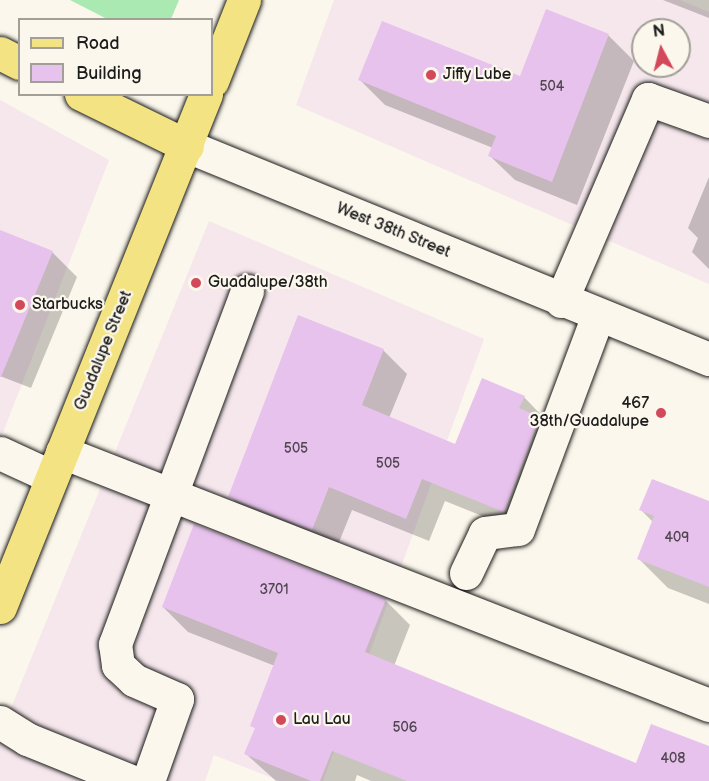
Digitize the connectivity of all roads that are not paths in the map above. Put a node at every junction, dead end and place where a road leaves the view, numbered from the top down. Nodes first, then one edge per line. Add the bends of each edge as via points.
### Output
1 (244, 0) edge
2 (0, 53) edge
3 (18, 62) edge
4 (213, 78) edge
5 (85, 96) edge
6 (205, 96) edge
7 (709, 121) edge
8 (187, 146) junction
9 (247, 291) dead end
10 (561, 301) junction
11 (598, 315) junction
12 (709, 358) edge
13 (0, 453) edge
14 (57, 465) junction
15 (171, 495) junction
16 (466, 573) dead end
17 (0, 607) edge
18 (709, 705) edge
19 (0, 722) edge
20 (131, 781) edge
21 (148, 781) edge

1 - 4 main road
2 - 3 main road
5 - 8 main road, West 38th Street
6 - 8 main road, Guadalupe Street
7 - 10 street via 648,99
8 - 10 street, West 38th Street
8 - 14 main road, Guadalupe Street
9 - 15 street
10 - 11 street, West 38th Street
11 - 12 street, West 38th Street
11 - 16 street via 518,529 485,533
13 - 14 street
14 - 15 street
14 - 17 main road, Guadalupe Street
15 - 18 street
15 - 21 street via 115,644 118,665 134,680 177,699
19 - 20 street via 27,739

